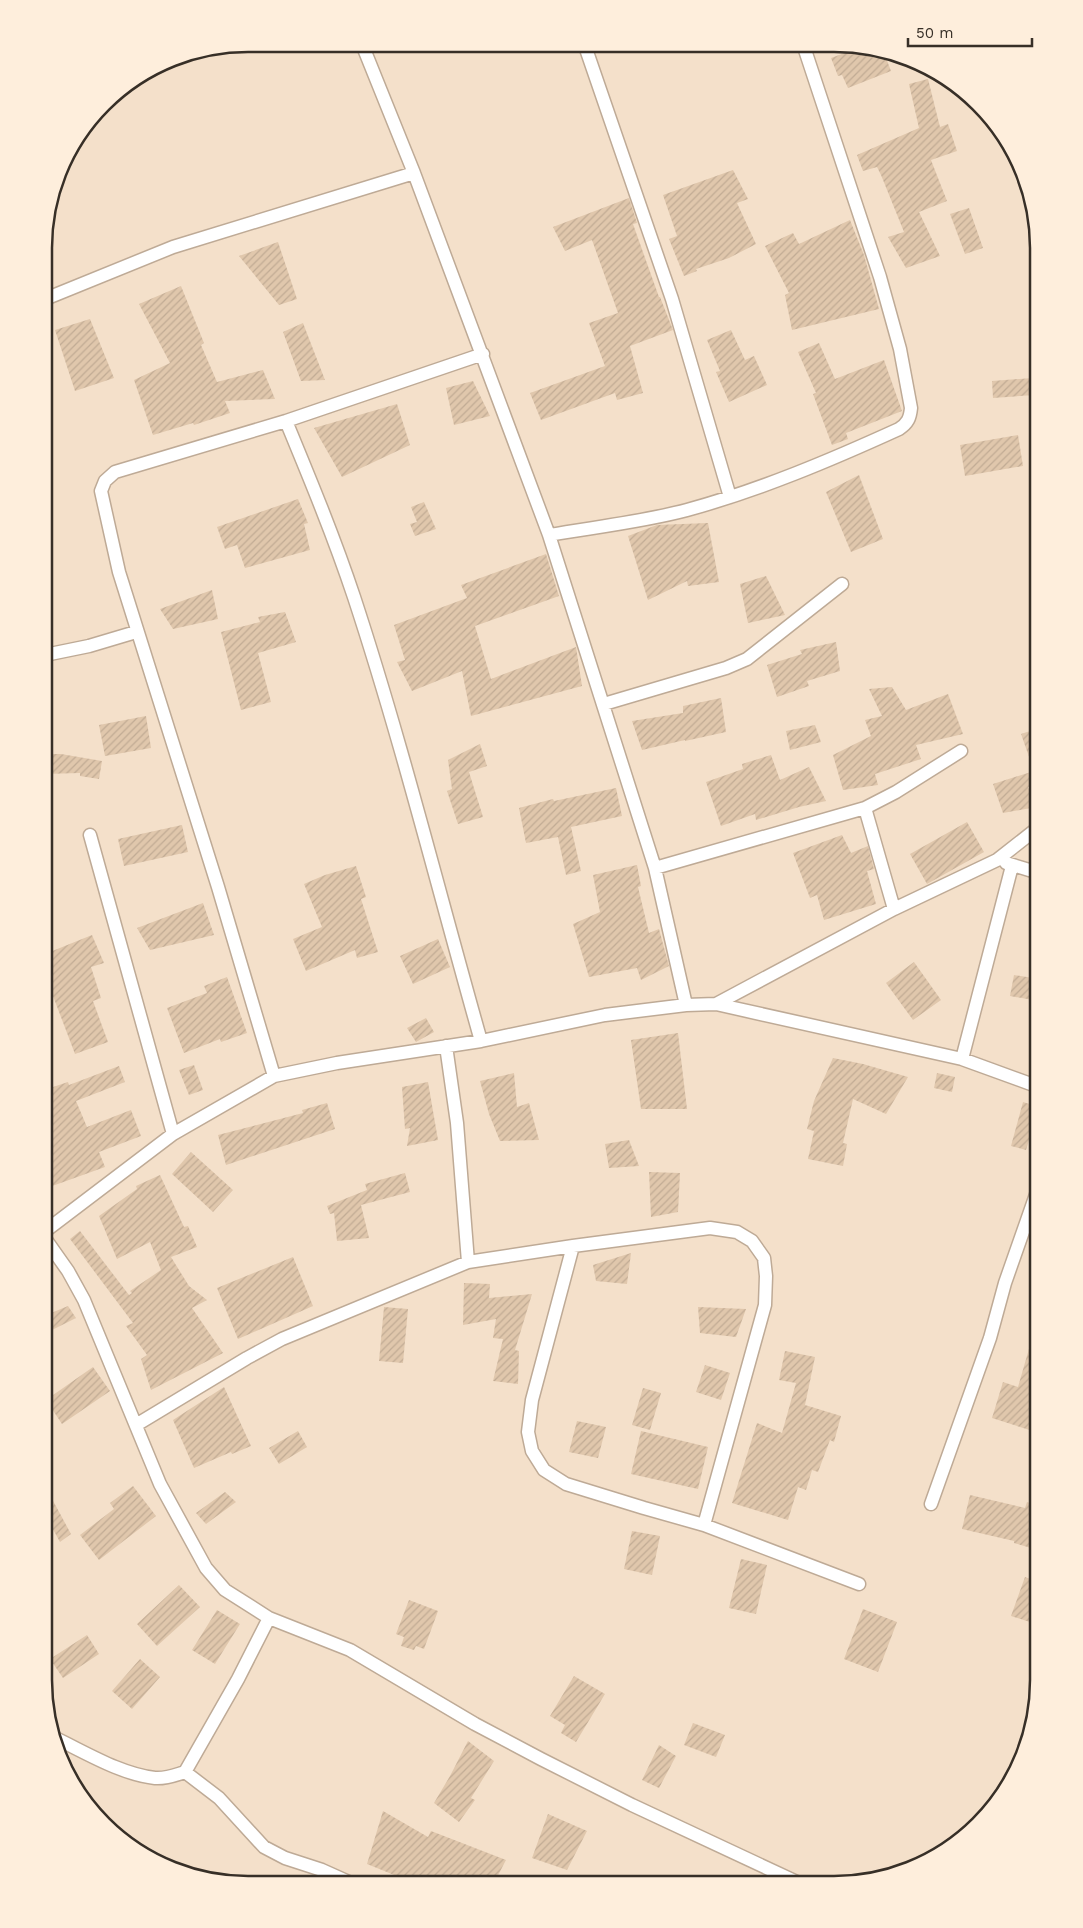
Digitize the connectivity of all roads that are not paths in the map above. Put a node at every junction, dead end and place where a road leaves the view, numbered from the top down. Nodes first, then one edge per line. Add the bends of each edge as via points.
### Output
1 (365, 52) edge
2 (587, 52) edge
3 (806, 52) edge
4 (414, 172) junction
5 (52, 296) edge
6 (483, 354) junction
7 (286, 421) junction
8 (730, 497) junction
9 (549, 535) junction
10 (842, 584) dead end
11 (136, 632) junction
12 (52, 654) edge
13 (604, 704) junction
14 (961, 751) dead end
15 (865, 808) junction
16 (1030, 834) edge
17 (90, 836) dead end
18 (997, 860) junction
19 (1012, 866) junction
20 (655, 868) junction
21 (1030, 871) edge
22 (894, 909) junction
23 (716, 1004) junction
24 (686, 1005) junction
25 (481, 1041) junction
26 (446, 1046) junction
27 (962, 1059) junction
28 (274, 1076) junction
29 (1030, 1084) edge
30 (173, 1134) junction
31 (1030, 1212) edge
32 (52, 1226) edge
33 (573, 1246) junction
34 (52, 1248) edge
35 (468, 1262) junction
36 (136, 1425) junction
37 (930, 1504) dead end
38 (704, 1525) junction
39 (859, 1584) dead end
40 (269, 1618) junction
41 (63, 1742) edge
42 (185, 1772) junction
43 (335, 1876) edge
44 (784, 1876) edge

1 - 4 street
2 - 8 street via 672,299
3 - 8 street via 882,286 900,349 910,416 907,424 899,429 830,461
4 - 5 street via 173,247
4 - 6 street
6 - 7 street
6 - 9 street
7 - 11 street via 115,472 105,481 103,500
7 - 25 street via 353,595 383,689
8 - 9 street via 678,512
9 - 13 street
10 - 13 street via 747,659
11 - 12 street
11 - 28 street via 218,887
13 - 20 street
14 - 15 street
15 - 20 street
15 - 22 street
16 - 18 street
17 - 30 street
18 - 19 street
18 - 22 street
19 - 21 street
19 - 27 street
20 - 24 street
22 - 23 street
23 - 24 street
23 - 27 street
24 - 25 street via 605,1015
25 - 26 street
26 - 28 street
26 - 35 street
27 - 29 street
28 - 30 street
30 - 32 street
31 - 37 street via 990,1338
33 - 35 street
33 - 38 street via 532,1400 528,1432 532,1451 544,1470 566,1484
33 - 38 street via 710,1228 737,1232 752,1241 764,1258 765,1305
34 - 36 street via 84,1300
35 - 36 street via 282,1339
36 - 40 street via 160,1484 206,1568 226,1590
38 - 39 street
40 - 42 street
40 - 44 street via 350,1650 541,1759
41 - 42 street via 143,1776 170,1777
42 - 43 street via 219,1798 264,1847

